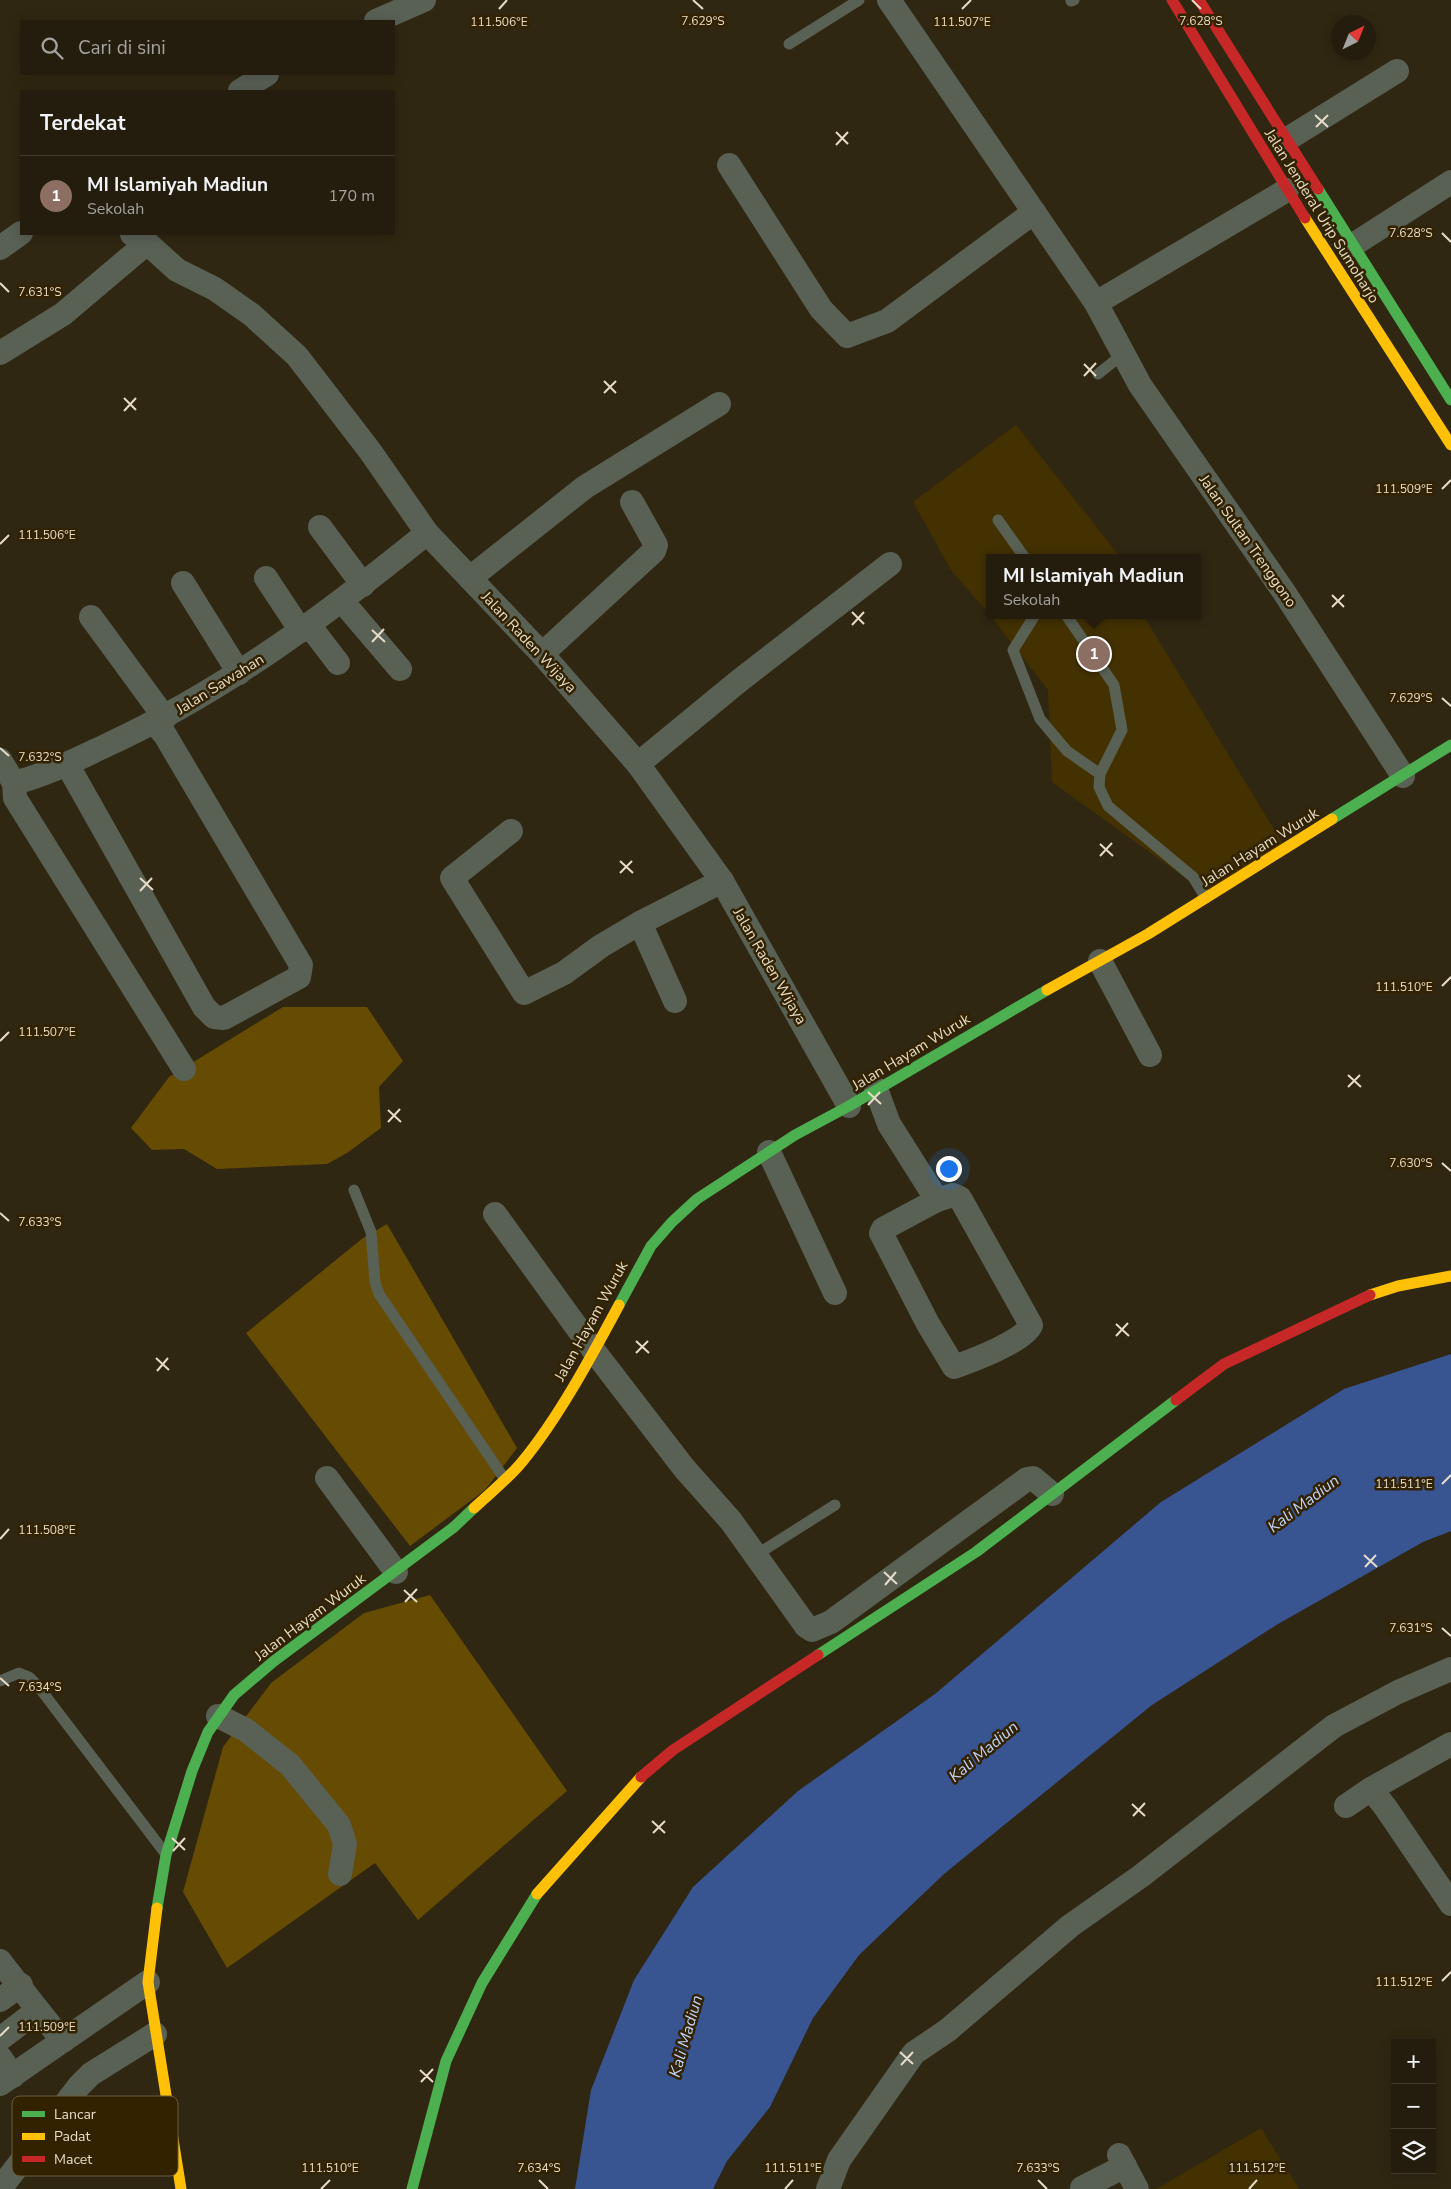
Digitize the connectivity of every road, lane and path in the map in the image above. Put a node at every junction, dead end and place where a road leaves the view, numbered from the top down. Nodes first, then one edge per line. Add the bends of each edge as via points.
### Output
1 (859, 0) edge
2 (889, 0) edge
3 (1172, 0) edge
4 (1199, 0) edge
5 (415, 2) edge
6 (378, 20) edge
7 (790, 44) dead end
8 (1397, 70) dead end
9 (265, 75) edge
10 (242, 90) edge
11 (1286, 140) junction
12 (729, 165) dead end
13 (1451, 182) edge
14 (1287, 190) junction
15 (1034, 212) junction
16 (20, 234) edge
17 (142, 237) edge
18 (1353, 245) junction
19 (0, 248) edge
20 (1096, 303) junction
21 (0, 353) edge
22 (1123, 354) junction
23 (1098, 374) dead end
24 (1451, 400) edge
25 (720, 404) dead end
26 (1451, 445) edge
27 (632, 502) dead end
28 (998, 520) dead end
29 (320, 527) dead end
30 (427, 533) junction
31 (1022, 554) edge
32 (890, 564) dead end
33 (266, 578) dead end
34 (470, 578) junction
35 (183, 583) dead end
36 (363, 585) junction
37 (342, 602) junction
38 (91, 616) dead end
39 (1032, 619) edge
40 (1069, 619) edge
41 (305, 628) junction
42 (542, 654) junction
43 (338, 663) dead end
44 (400, 669) dead end
45 (239, 673) junction
46 (160, 721) junction
47 (1451, 746) edge
48 (67, 764) junction
49 (638, 764) junction
50 (5, 773) edge
51 (1100, 774) junction
52 (1403, 776) junction
53 (511, 831) dead end
54 (722, 881) junction
55 (1206, 898) junction
56 (640, 923) junction
57 (1100, 961) junction
58 (675, 1001) dead end
59 (1150, 1055) dead end
60 (184, 1070) dead end
61 (876, 1089) junction
62 (849, 1106) junction
63 (769, 1152) junction
64 (354, 1190) dead end
65 (937, 1200) junction
66 (495, 1214) dead end
67 (1451, 1276) edge
68 (835, 1293) dead end
69 (594, 1351) junction
70 (327, 1478) dead end
71 (504, 1478) junction
72 (1052, 1494) junction
73 (835, 1505) dead end
74 (756, 1555) junction
75 (396, 1572) junction
76 (1451, 1669) edge
77 (0, 1681) edge
78 (218, 1716) junction
79 (1451, 1744) edge
80 (1371, 1789) junction
81 (1346, 1806) dead end
82 (166, 1855) junction
83 (340, 1874) dead end
84 (1451, 1904) edge
85 (0, 1960) edge
86 (148, 1982) junction
87 (20, 1985) junction
88 (0, 2000) edge
89 (38, 2010) junction
90 (155, 2034) junction
91 (0, 2039) edge
92 (63, 2041) junction
93 (4, 2072) edge
94 (71, 2096) edge
95 (165, 2096) edge
96 (178, 2171) edge
97 (12, 2173) edge
98 (1082, 2188) dead end
99 (0, 2189) edge
100 (181, 2189) edge
101 (412, 2189) edge
102 (828, 2189) edge
103 (1137, 2189) edge

1 - 7 lane
2 - 15 street, Jalan Sultan Trenggono
3 - 14 main road, Jalan Jenderal Urip Sumoharjo
4 - 11 main road, Jalan Jenderal Urip Sumoharjo
5 - 6 street
8 - 11 street
9 - 10 street
11 - 18 main road, Jalan Jenderal Urip Sumoharjo
12 - 15 street via 821,309 847,336 887,321
13 - 18 street
14 - 20 street
14 - 26 main road, Jalan Jenderal Urip Sumoharjo
15 - 20 street, Jalan Sultan Trenggono
16 - 19 street
17 - 21 street via 63,314
17 - 30 street, Jalan Raden Wijaya via 177,270 215,289 252,315 297,356 370,451
18 - 24 main road, Jalan Jenderal Urip Sumoharjo
20 - 22 street, Jalan Sultan Trenggono
22 - 23 lane
22 - 52 street, Jalan Sultan Trenggono via 1140,385 1284,592
25 - 34 street via 585,488
27 - 42 street via 656,545 654,550
28 - 31 lane
29 - 36 street
30 - 34 street, Jalan Raden Wijaya
30 - 36 street, Jalan Sawahan
32 - 49 street
33 - 41 street
34 - 42 street, Jalan Raden Wijaya
35 - 45 street
36 - 37 street, Jalan Sawahan
37 - 41 street, Jalan Sawahan
37 - 44 street
38 - 46 street
39 - 51 lane via 1013,650 1040,719 1067,751
40 - 51 lane via 1114,685 1122,730
41 - 43 street
41 - 45 street, Jalan Sawahan
42 - 49 street, Jalan Raden Wijaya
45 - 46 street, Jalan Sawahan
46 - 48 street, Jalan Sawahan
46 - 48 street via 301,965 299,977 224,1018 214,1017 204,1007
47 - 52 main road, Jalan Hayam Wuruk
48 - 50 street, Jalan Sawahan via 31,779
49 - 54 street, Jalan Raden Wijaya
50 - 60 street via 15,798
51 - 55 lane via 1099,787 1108,806 1193,877
52 - 55 main road, Jalan Hayam Wuruk
53 - 56 street via 452,878 524,993 564,973
54 - 56 street
54 - 62 street, Jalan Raden Wijaya
55 - 57 main road, Jalan Hayam Wuruk
56 - 58 street
57 - 59 street
57 - 61 main road, Jalan Hayam Wuruk
61 - 62 main road, Jalan Hayam Wuruk
61 - 65 street via 889,1124
62 - 63 main road, Jalan Hayam Wuruk
63 - 68 street
63 - 69 main road, Jalan Hayam Wuruk via 697,1199 672,1222 651,1246
64 - 71 lane via 371,1232 380,1294
65 - 65 street via 953,1195 960,1198 1031,1325 1026,1332 996,1350 954,1367 881,1233
66 - 69 street
67 - 72 main road via 1398,1286 1356,1300 1224,1364
69 - 71 main road, Jalan Hayam Wuruk via 536,1444
69 - 74 street
70 - 75 street
71 - 75 main road, Jalan Hayam Wuruk via 454,1527
72 - 74 street via 1033,1478 1027,1478 832,1622 815,1629 806,1626
72 - 101 main road via 976,1552 673,1750 634,1784 530,1902 482,1983 446,2061
73 - 74 lane
75 - 78 main road, Jalan Hayam Wuruk via 274,1661 234,1695
76 - 102 street via 1398,1692 1334,1726 1141,1876 1070,1926 948,2030 914,2053 839,2160
77 - 82 lane via 19,1673 38,1686
78 - 82 main road, Jalan Hayam Wuruk via 192,1771
78 - 83 street via 246,1730 290,1765 339,1825 345,1844
79 - 80 street
80 - 81 street
80 - 84 street
82 - 86 main road, Jalan Hayam Wuruk
85 - 87 street
86 - 90 main road, Jalan Hayam Wuruk
86 - 92 street
87 - 88 street
87 - 89 street
89 - 91 street
89 - 92 street
90 - 94 street via 91,2074
90 - 95 main road, Jalan Hayam Wuruk
92 - 93 street
96 - 100 main road, Jalan Hayam Wuruk
97 - 99 street
98 - 103 street via 1122,2161

